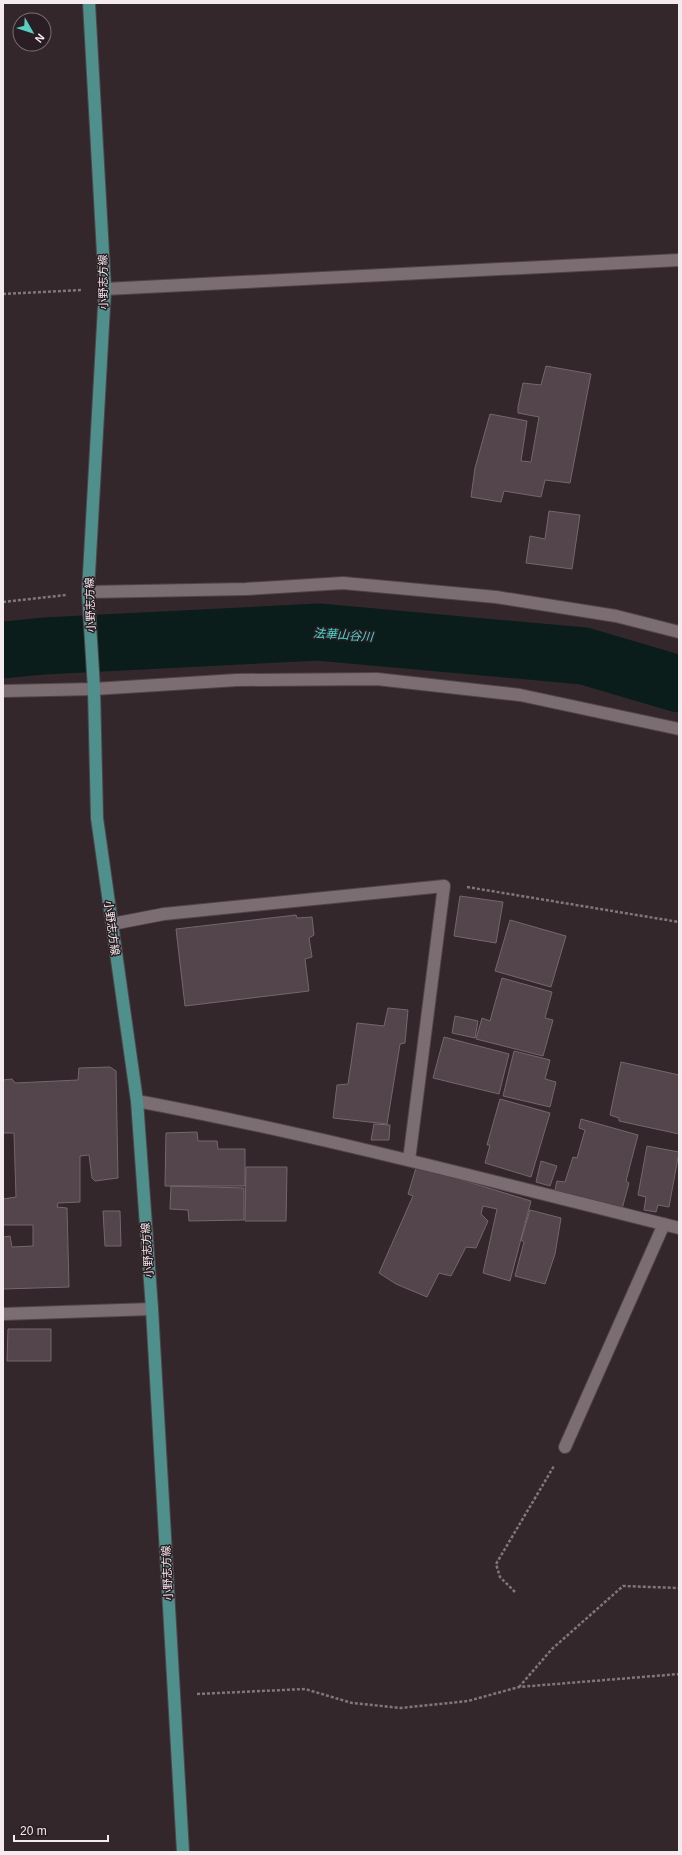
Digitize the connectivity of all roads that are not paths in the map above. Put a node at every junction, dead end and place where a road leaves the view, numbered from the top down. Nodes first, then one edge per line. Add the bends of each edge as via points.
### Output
1 (89, 3) edge
2 (679, 260) edge
3 (105, 289) junction
4 (88, 592) junction
5 (679, 632) edge
6 (94, 689) junction
7 (3, 691) edge
8 (679, 729) edge
9 (112, 924) junction
10 (137, 1101) junction
11 (410, 1160) junction
12 (664, 1224) junction
13 (679, 1228) edge
14 (152, 1309) junction
15 (3, 1314) edge
16 (565, 1447) road end
17 (183, 1852) edge

1 - 3 main road, 小野志方線
2 - 3 street
3 - 4 main road, 小野志方線
4 - 5 street via 246,589 343,583 496,597 616,616
4 - 6 main road, 小野志方線
6 - 7 street
6 - 8 street via 237,680 377,679 520,695
6 - 9 main road, 小野志方線 via 97,818
9 - 10 main road, 小野志方線
9 - 11 street via 164,914 444,886
10 - 11 street via 234,1119
10 - 14 main road, 小野志方線
11 - 12 street
12 - 13 street
12 - 16 street
14 - 15 street
14 - 17 main road, 小野志方線

